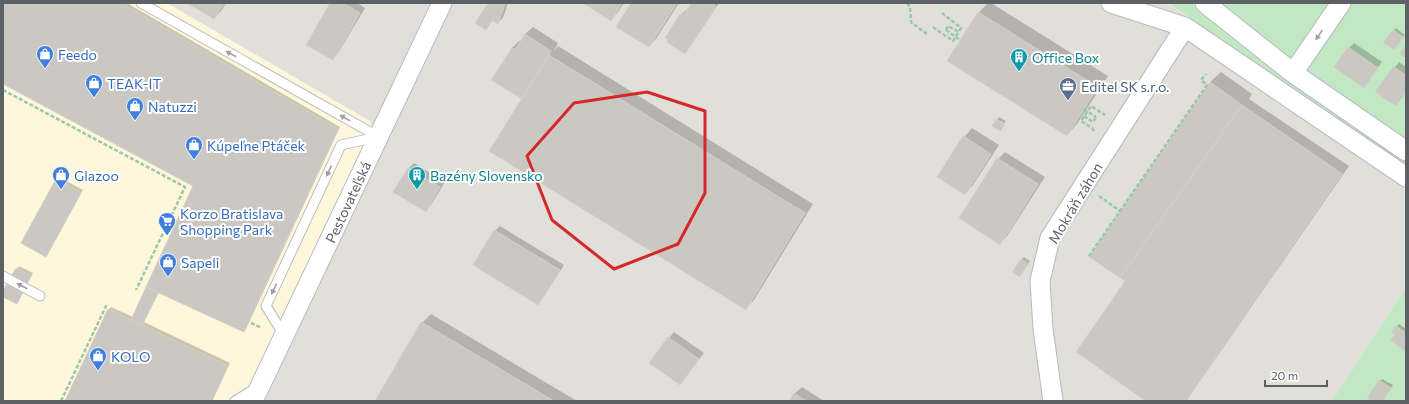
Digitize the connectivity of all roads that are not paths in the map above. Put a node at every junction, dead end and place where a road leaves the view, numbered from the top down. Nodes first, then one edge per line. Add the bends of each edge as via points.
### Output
1 (141, 3) edge
2 (442, 3) edge
3 (1111, 3) edge
4 (1206, 3) edge
5 (1341, 3) edge
6 (1185, 27) junction
7 (1294, 73) junction
8 (378, 137) junction
9 (1406, 150) edge
10 (1406, 177) edge
11 (3, 276) edge
12 (40, 296) dead end
13 (284, 335) junction
14 (257, 393) edge
15 (235, 401) edge
16 (1053, 401) edge

8 -> 1 lane
2 - 8 street, Pestovateľská
3 - 6 street
4 - 7 street
5 -> 7 street
6 - 10 street
6 - 16 street, Mokráň záhon via 1050,238 1040,281 1043,329
7 - 9 street
8 - 13 street, Pestovateľská
8 -> 13 lane via 341,144 266,306
12 -> 11 lane
13 - 14 street, Pestovateľská
14 - 15 lane

